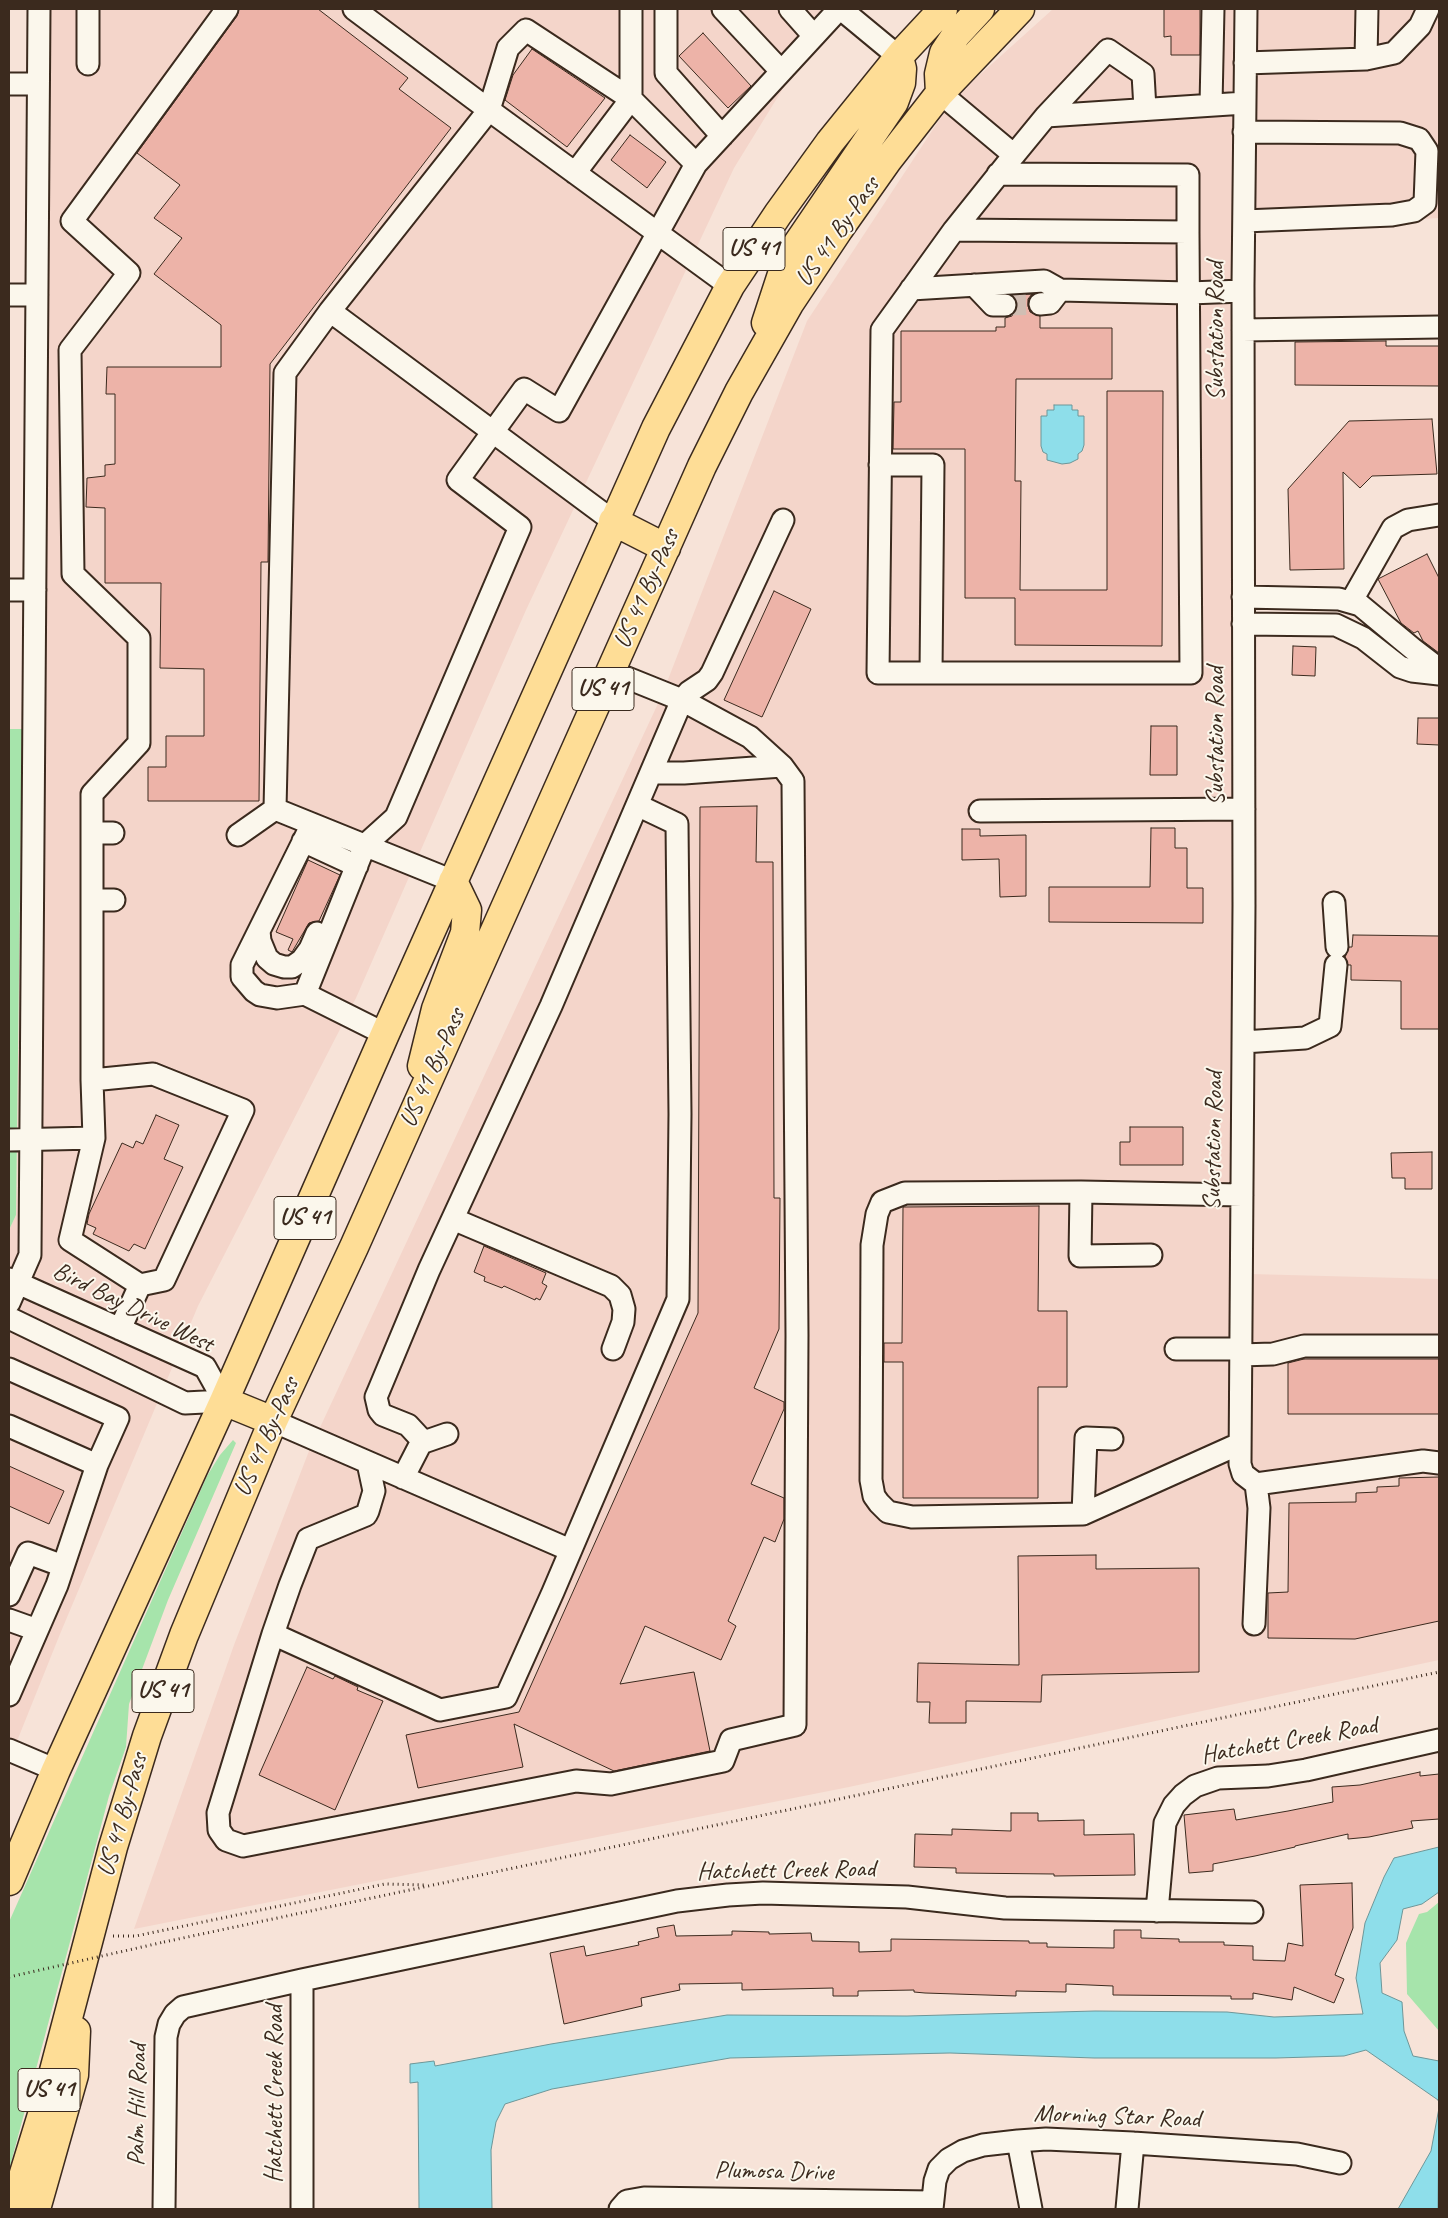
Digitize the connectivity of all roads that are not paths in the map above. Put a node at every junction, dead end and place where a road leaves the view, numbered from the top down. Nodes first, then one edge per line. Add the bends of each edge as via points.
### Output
1 (39, 9) edge
2 (88, 9) edge
3 (227, 9) edge
4 (354, 9) edge
5 (631, 9) edge
6 (666, 9) edge
7 (723, 9) edge
8 (790, 9) edge
9 (840, 9) edge
10 (943, 9) edge
11 (980, 9) edge
12 (1020, 9) edge
13 (1213, 9) edge
14 (1246, 9) edge
15 (1367, 9) edge
16 (1428, 9) edge
17 (814, 36) junction
18 (899, 57) junction
19 (1366, 59) junction
20 (1245, 63) junction
21 (88, 64) dead end
22 (782, 71) junction
23 (9, 84) edge
24 (38, 84) junction
25 (940, 93) junction
26 (631, 99) junction
27 (1245, 103) junction
28 (1211, 105) junction
29 (489, 110) junction
30 (1145, 110) junction
31 (1046, 116) junction
32 (1244, 132) junction
33 (722, 136) junction
34 (1014, 155) junction
35 (696, 164) junction
36 (575, 173) junction
37 (998, 174) junction
38 (1244, 221) junction
39 (954, 230) junction
40 (1188, 232) junction
41 (657, 233) junction
42 (974, 285) junction
43 (730, 286) junction
44 (911, 289) junction
45 (1060, 290) junction
46 (1243, 290) junction
47 (1189, 293) junction
48 (9, 295) edge
49 (37, 295) junction
50 (1040, 304) tunnel mouth
51 (1005, 305) tunnel mouth
52 (330, 312) junction
53 (1439, 327) edge
54 (1243, 330) junction
55 (750, 372) junction
56 (493, 432) junction
57 (880, 464) junction
58 (1439, 515) edge
59 (783, 520) dead end
60 (613, 521) junction
61 (666, 548) junction
62 (9, 590) edge
63 (35, 590) junction
64 (1243, 597) junction
65 (1351, 602) junction
66 (1243, 624) junction
67 (1439, 669) edge
68 (610, 671) junction
69 (931, 673) junction
70 (1439, 674) edge
71 (682, 700) junction
72 (782, 766) junction
73 (651, 773) junction
74 (637, 805) junction
75 (275, 809) junction
76 (1244, 810) junction
77 (980, 811) dead end
78 (308, 832) junction
79 (92, 833) junction
80 (113, 833) dead end
81 (238, 835) dead end
82 (366, 845) junction
83 (352, 864) junction
84 (453, 881) junction
85 (92, 900) junction
86 (114, 900) dead end
87 (1334, 903) dead end
88 (259, 931) junction
89 (310, 949) junction
90 (248, 954) junction
91 (305, 994) junction
92 (385, 1034) junction
93 (1243, 1042) junction
94 (92, 1080) junction
95 (415, 1109) junction
96 (94, 1138) junction
97 (31, 1139) junction
98 (9, 1140) edge
99 (1081, 1192) junction
100 (1242, 1195) junction
101 (453, 1218) junction
102 (1151, 1255) dead end
103 (13, 1281) edge
104 (140, 1285) junction
105 (9, 1303) edge
106 (9, 1318) edge
107 (120, 1329) junction
108 (1439, 1346) edge
109 (1176, 1348) dead end
110 (613, 1349) dead end
111 (1240, 1352) junction
112 (9, 1369) edge
113 (224, 1401) junction
114 (273, 1421) junction
115 (9, 1426) edge
116 (447, 1434) dead end
117 (1112, 1439) dead end
118 (421, 1443) junction
119 (1240, 1454) junction
120 (368, 1463) junction
121 (1439, 1463) edge
122 (97, 1465) junction
123 (403, 1478) junction
124 (1256, 1484) junction
125 (1083, 1514) junction
126 (570, 1550) junction
127 (63, 1566) junction
128 (9, 1595) edge
129 (9, 1620) edge
130 (1254, 1624) dead end
131 (37, 1630) junction
132 (273, 1634) junction
133 (10, 1689) edge
134 (1439, 1740) edge
135 (9, 1750) edge
136 (56, 1770) junction
137 (9, 1881) edge
138 (1158, 1911) junction
139 (1252, 1912) dead end
140 (79, 1970) junction
141 (302, 1980) junction
142 (183, 2007) joint
143 (1018, 2141) junction
144 (1133, 2143) junction
145 (1340, 2163) dead end
146 (932, 2205) edge
147 (13, 2209) edge
148 (36, 2209) edge
149 (164, 2209) edge
150 (302, 2209) edge
151 (620, 2209) edge
152 (1031, 2209) edge
153 (1128, 2209) edge

1 - 24 street
2 - 21 street
3 - 79 street via 72,221 129,273 70,350 73,574 139,638 139,743 92,794
4 - 29 street
5 - 26 street
6 - 33 street via 666,73
7 - 22 street
8 - 17 street
9 - 17 street
9 - 18 street
10 - 18 main road, US 41
11 - 25 main road via 944,54 938,74
12 - 25 main road, US 41 By-Pass / US 41
13 - 28 street
14 - 20 street, Substation Road
15 - 19 street
16 - 19 street via 1420,26 1394,54
17 - 22 street
18 - 43 main road, US 41 via 830,142
18 - 55 main road via 901,83 894,102 785,265
19 - 20 street
20 - 27 street, Substation Road
22 - 33 street
23 - 24 street
24 - 49 street
25 - 34 street
25 - 55 main road, US 41 By-Pass / US 41 via 838,229
26 - 29 street via 526,30 508,48
26 - 35 street
26 - 36 street
27 - 28 street
27 - 32 street, Substation Road
28 - 30 street
29 - 36 street
29 - 52 street
30 - 31 street
30 - 31 street via 1143,74 1108,50
31 - 34 street
32 - 38 street, Substation Road
32 - 38 street via 1400,133 1419,139 1427,151 1425,203 1414,211 1392,215
33 - 35 street
34 - 37 street
35 - 41 street
36 - 41 street
37 - 39 street
37 - 40 street via 1188,175
38 - 46 street, Substation Road
39 - 40 street
39 - 44 street
40 - 47 street
41 - 43 street
41 - 56 street via 559,412 524,389
42 - 44 street
42 - 45 street via 1044,281
42 - 51 street via 993,305
43 - 60 main road, US 41 via 656,428
44 - 57 street via 882,330
45 - 47 street
45 - 50 street via 1050,303
46 - 47 street
46 - 54 street, Substation Road
47 - 69 street via 1191,673
48 - 49 street
49 - 63 street
52 - 56 street
52 - 75 street via 285,373
53 - 54 street
54 - 64 street, Substation Road
55 - 61 main road, US 41 By-Pass / US 41 via 702,466
56 - 60 street
56 - 82 street via 458,480 520,527 396,817
57 - 69 street via 933,465
57 - 69 street via 878,673
58 - 65 street via 1408,520 1393,528
59 - 71 street via 712,673
60 - 61 main road
60 - 84 main road, US 41
61 - 68 main road, US 41 By-Pass / US 41
62 - 63 street
63 - 97 street
64 - 65 street
64 - 66 street, Substation Road
65 - 67 street via 1375,616
66 - 70 street via 1336,626 1354,632 1400,667
66 - 76 street, Substation Road
68 - 71 street
68 - 95 main road, US 41 By-Pass / US 41
71 - 72 street via 750,738
71 - 73 street
72 - 73 street
72 - 132 street via 793,782 797,1335 794,1725 731,1740 722,1761 611,1784 576,1782 237,1845 222,1836 217,1824 218,1813
73 - 74 street
74 - 101 street via 554,999
74 - 126 street via 677,824 678,1299
75 - 78 street
75 - 81 street
76 - 77 street
76 - 93 street, Substation Road
78 - 82 street
78 - 83 street
78 - 88 street
79 - 80 street
79 - 85 street
82 - 83 street
82 - 84 street
83 - 89 street
83 - 91 street
84 - 92 main road, US 41
84 - 95 main road via 467,910 466,928 429,1032
85 - 86 street
85 - 94 street
87 - 93 street via 1337,956 1330,1026 1305,1038
88 - 89 street via 267,958 284,968 302,960
88 - 90 street
89 - 90 street via 298,971 282,986 260,984 254,976
90 - 91 street via 242,965 242,977 254,991 276,998
91 - 92 street
92 - 113 main road, US 41
93 - 100 street, Substation Road
94 - 96 street
94 - 104 street via 153,1074 243,1110 164,1280
95 - 114 main road, US 41 By-Pass / US 41
96 - 97 street
96 - 104 street via 70,1240
97 - 98 street
97 - 103 street via 30,1255
99 - 100 street
99 - 102 street via 1080,1256
99 - 125 street via 905,1193 882,1202 872,1245 871,1480 879,1503 888,1512 903,1517
100 - 111 street, Substation Road
101 - 110 street via 611,1286 620,1296 624,1309
101 - 118 street via 376,1397 383,1415 408,1425 419,1435
103 - 105 street
103 - 107 street, Bird Bay Drive West
104 - 107 street
106 - 113 street via 185,1403
107 - 113 street, Bird Bay Drive West via 205,1368
108 - 111 street via 1304,1346 1273,1354
109 - 111 street
111 - 119 street, Substation Road
112 - 122 street via 118,1418
113 - 114 main road
113 - 136 main road, US 41
114 - 120 street
114 - 140 main road, US 41 By-Pass / US 41 via 184,1635 146,1736
115 - 122 street
116 - 118 street
117 - 125 street via 1086,1438
118 - 123 street
119 - 124 street via 1243,1474
119 - 125 street
120 - 123 street
120 - 132 street via 374,1490 371,1506 366,1515 308,1539
121 - 124 street via 1423,1461
122 - 127 street
123 - 126 street
124 - 130 street via 1259,1508
126 - 132 street via 506,1697 440,1710
127 - 128 street via 28,1554
127 - 131 street
129 - 131 street
131 - 133 street
134 - 138 street, Hatchett Creek Road via 1306,1770 1268,1776 1218,1778 1195,1786 1174,1805 1165,1824
135 - 136 street
136 - 137 main road, US 41
138 - 139 street, Hatchett Creek Road
138 - 141 street, Hatchett Creek Road via 991,1907 907,1897 728,1895 677,1901
140 - 147 main road, US 41 By-Pass / US 41 via 45,2105
140 - 148 main road via 74,2075
141 - 142 street, Hatchett Creek Road
141 - 150 street, Hatchett Creek Road
142 - 149 street, Palm Hill Road via 174,2014 166,2038
143 - 144 street, Morning Star Road
143 - 146 street, Morning Star Road via 983,2145 949,2159 939,2169
143 - 152 street
144 - 145 street, Morning Star Road via 1296,2154
144 - 153 street
146 - 151 street, Plumosa Drive via 644,2198 627,2201

